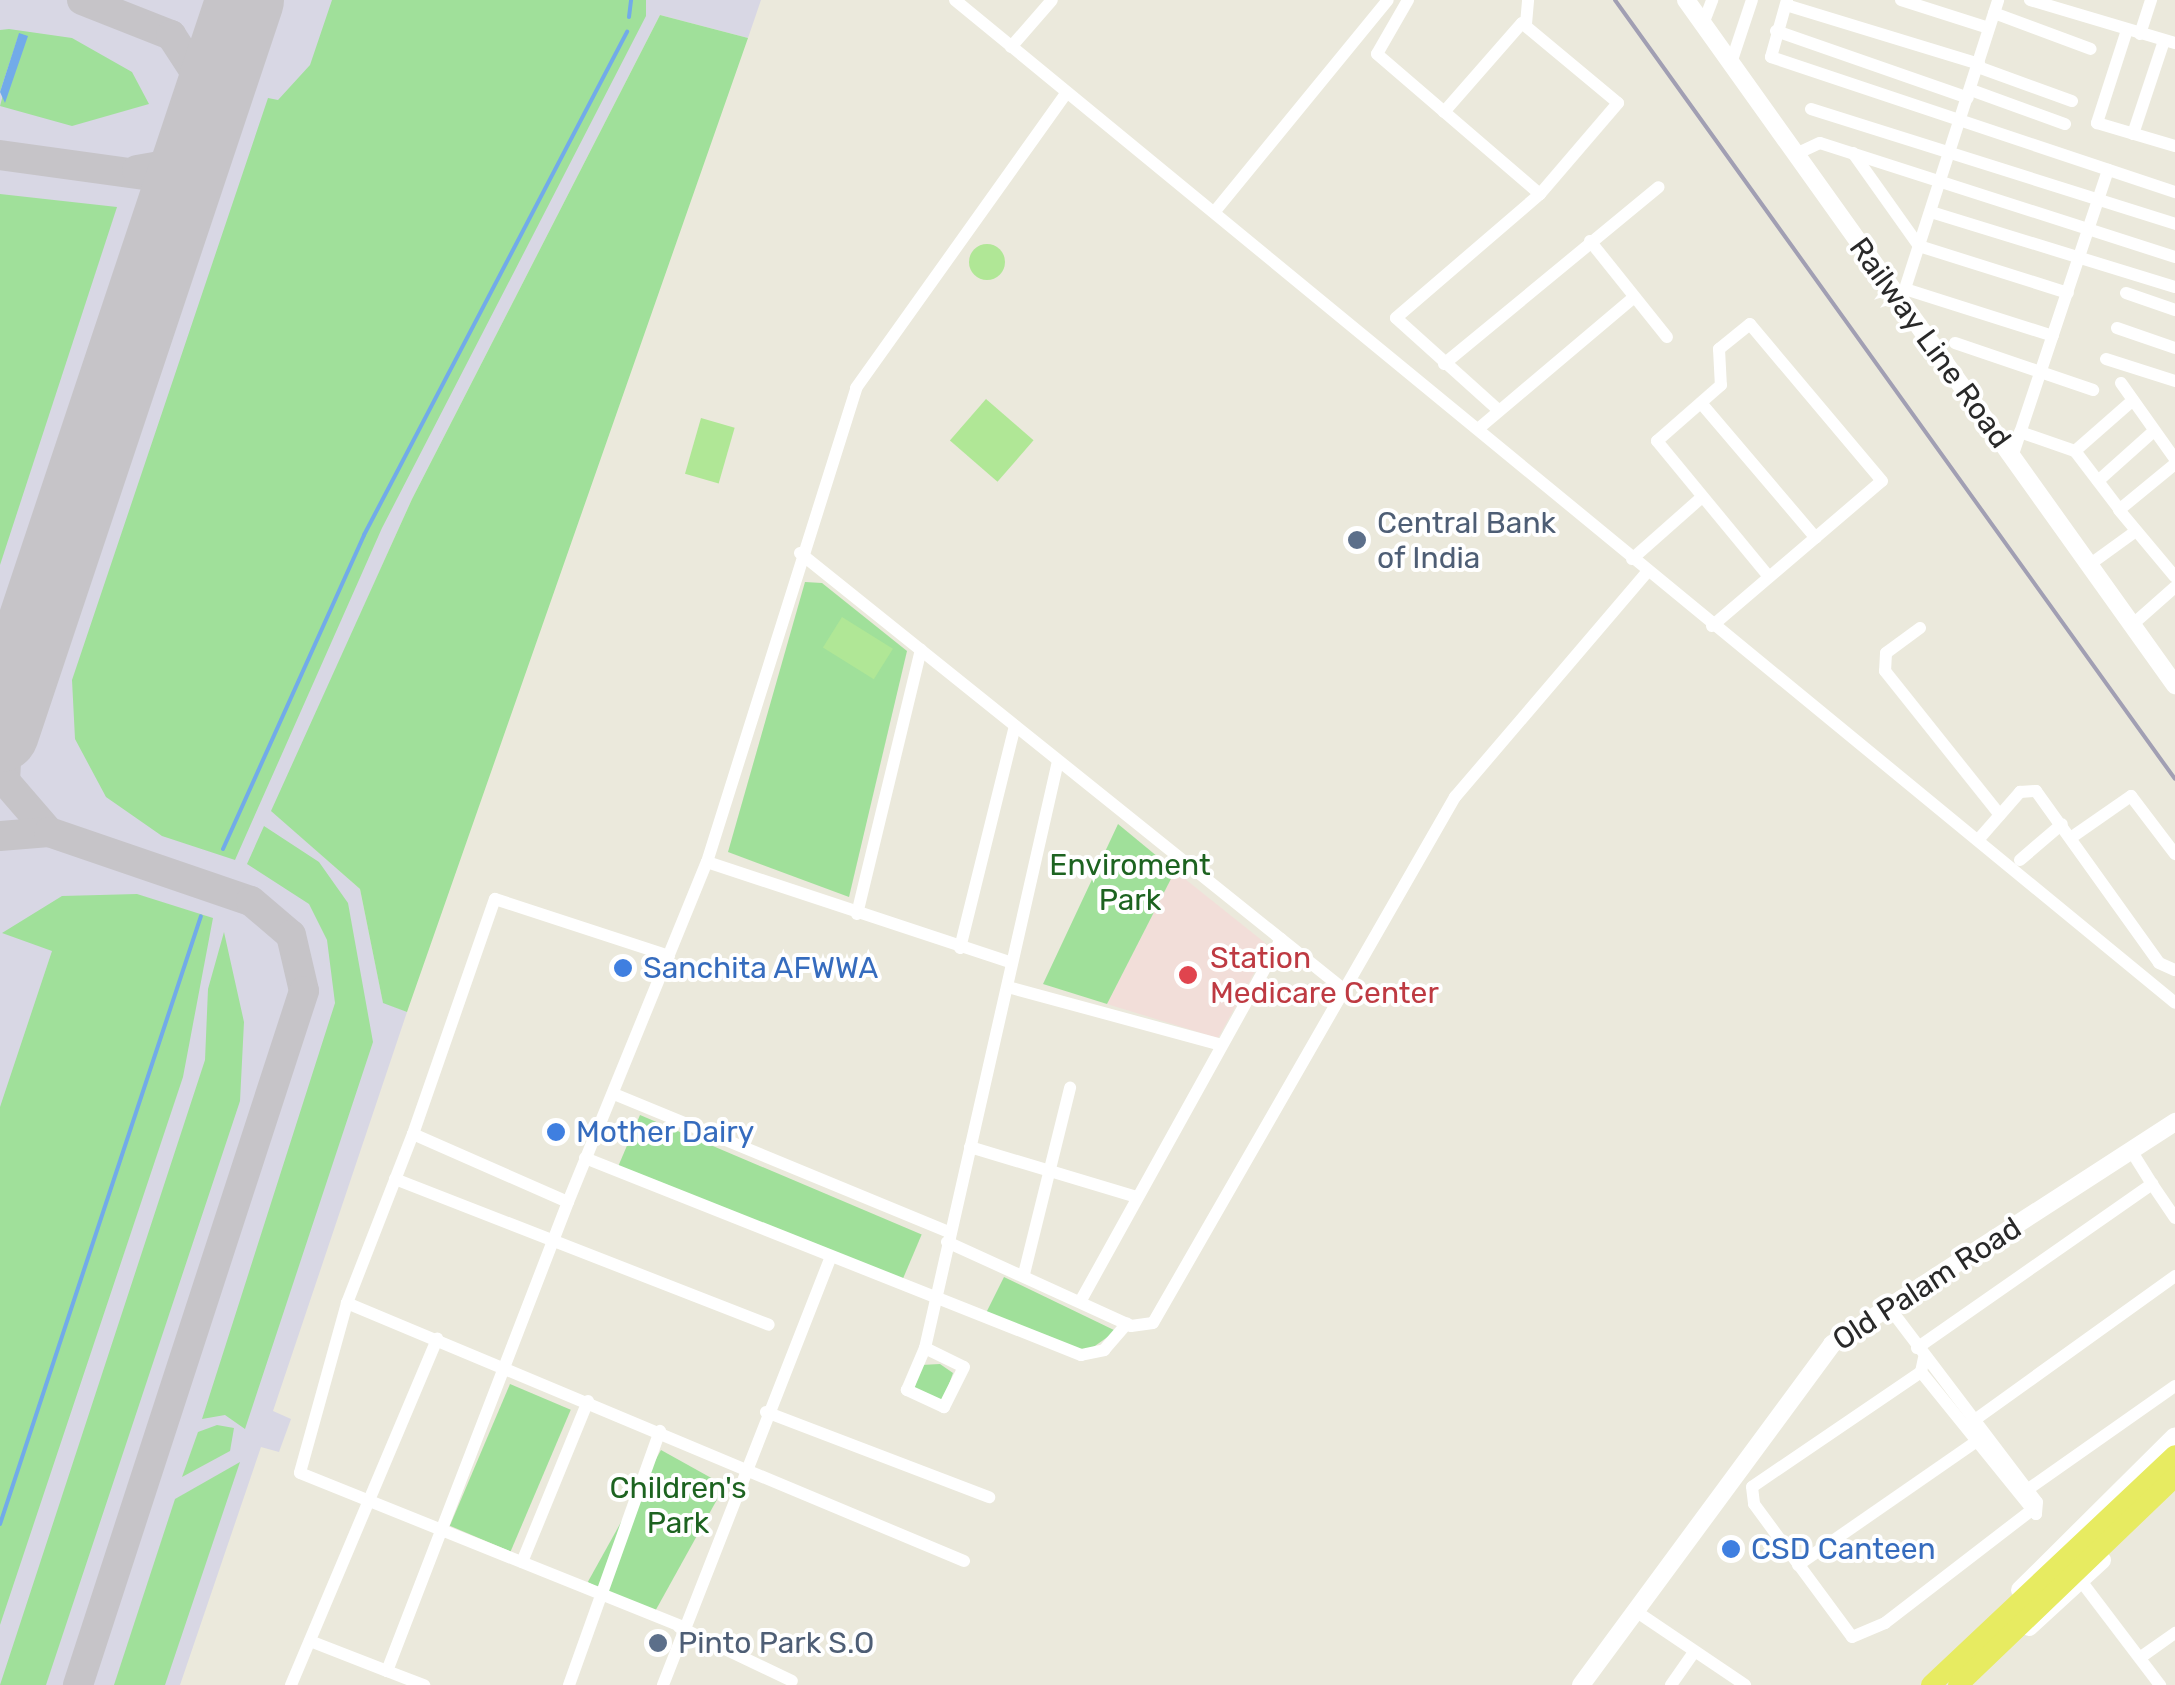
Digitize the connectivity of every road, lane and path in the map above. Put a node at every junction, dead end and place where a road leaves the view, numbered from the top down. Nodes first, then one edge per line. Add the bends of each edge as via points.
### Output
1 (955, 0) edge
2 (1052, 0) edge
3 (1388, 0) edge
4 (1408, 0) edge
5 (1528, 0) edge
6 (1686, 0) edge
7 (1712, 0) edge
8 (1752, 0) edge
9 (1901, 0) edge
10 (2030, 0) edge
11 (2150, 0) edge
12 (1786, 2) edge
13 (973, 5) edge
14 (1996, 6) edge
15 (2071, 6) edge
16 (1526, 24) junction
17 (1703, 24) junction
18 (1989, 28) junction
19 (1776, 31) junction
20 (2134, 32) junction
21 (2169, 42) edge
22 (1011, 47) junction
23 (2091, 49) dead end
24 (1731, 63) junction
25 (1978, 65) junction
26 (1066, 94) junction
27 (1970, 94) junction
28 (2072, 101) dead end
29 (1810, 108) dead end
30 (1444, 112) junction
31 (1960, 120) junction
32 (2065, 124) dead end
33 (2133, 134) junction
34 (2175, 146) edge
35 (1950, 153) junction
36 (1796, 154) junction
37 (1854, 154) junction
38 (2108, 170) junction
39 (1941, 182) junction
40 (1659, 187) dead end
41 (2175, 192) edge
42 (1540, 194) junction
43 (2098, 200) junction
44 (1216, 210) junction
45 (1931, 212) junction
46 (2174, 224) edge
47 (2088, 230) junction
48 (1590, 241) junction
49 (1920, 246) junction
50 (2175, 257) edge
51 (2079, 258) junction
52 (2175, 286) edge
53 (2068, 293) junction
54 (2126, 293) dead end
55 (1903, 295) junction
56 (1634, 297) junction
57 (2175, 310) edge
58 (2117, 328) dead end
59 (2053, 336) junction
60 (1667, 338) dead end
61 (1955, 343) dead end
62 (2175, 348) edge
63 (2106, 359) dead end
64 (1444, 364) junction
65 (2041, 373) junction
66 (2175, 381) edge
67 (2120, 383) dead end
68 (2093, 390) dead end
69 (2133, 400) junction
70 (1701, 403) junction
71 (1496, 408) junction
72 (1478, 429) junction
73 (2154, 431) junction
74 (2020, 432) junction
75 (2074, 451) junction
76 (2012, 456) junction
77 (2175, 462) edge
78 (2098, 481) junction
79 (1701, 498) junction
80 (2120, 510) junction
81 (2136, 531) junction
82 (1816, 538) junction
83 (800, 554) junction
84 (1632, 559) junction
85 (2089, 565) junction
86 (1647, 572) junction
87 (1769, 577) junction
88 (2175, 577) edge
89 (2175, 587) edge
90 (2132, 625) junction
91 (1712, 626) junction
92 (1920, 628) dead end
93 (921, 650) junction
94 (2175, 686) edge
95 (1015, 726) junction
96 (1058, 761) junction
97 (2000, 815) junction
98 (2062, 824) junction
99 (2072, 838) junction
100 (1978, 840) junction
101 (2175, 854) edge
102 (2020, 860) dead end
103 (707, 862) junction
104 (857, 914) junction
105 (1280, 940) junction
106 (960, 948) junction
107 (669, 956) junction
108 (1010, 962) junction
109 (2175, 970) edge
110 (1008, 987) junction
111 (1342, 988) junction
112 (2175, 1003) edge
113 (1218, 1044) junction
114 (1070, 1088) dead end
115 (614, 1094) junction
116 (2175, 1122) edge
117 (413, 1134) junction
118 (970, 1147) junction
119 (2132, 1152) junction
120 (586, 1158) junction
121 (1049, 1169) junction
122 (395, 1179) junction
123 (2152, 1184) junction
124 (1137, 1198) junction
125 (568, 1202) junction
126 (2175, 1218) edge
127 (948, 1237) junction
128 (552, 1245) junction
129 (830, 1259) junction
130 (1024, 1274) junction
131 (2175, 1276) edge
132 (934, 1294) junction
133 (1080, 1302) junction
134 (347, 1303) junction
135 (1888, 1306) junction
136 (1127, 1324) junction
137 (770, 1326) dead end
138 (437, 1339) junction
139 (926, 1348) junction
140 (1921, 1359) junction
141 (508, 1368) junction
142 (2175, 1386) edge
143 (588, 1401) junction
144 (766, 1412) junction
145 (1976, 1419) junction
146 (660, 1431) junction
147 (2175, 1436) edge
148 (1974, 1443) junction
149 (2175, 1455) edge
150 (743, 1468) junction
151 (2175, 1476) edge
152 (2027, 1490) junction
153 (2175, 1491) edge
154 (989, 1497) dead end
155 (366, 1500) junction
156 (2028, 1513) junction
157 (441, 1528) junction
158 (964, 1561) dead end
159 (522, 1562) junction
160 (1798, 1564) junction
161 (2082, 1581) junction
162 (600, 1594) junction
163 (1634, 1610) junction
164 (2008, 1624) junction
165 (679, 1627) junction
166 (2175, 1633) edge
167 (310, 1641) junction
168 (1693, 1653) junction
169 (2141, 1657) junction
170 (1968, 1663) junction
171 (387, 1671) junction
172 (792, 1680) dead end
173 (291, 1685) edge
174 (424, 1685) edge
175 (569, 1685) edge
176 (662, 1685) edge
177 (1581, 1685) edge
178 (1671, 1685) edge
179 (1745, 1685) edge
180 (1931, 1685) edge
181 (1958, 1685) edge
182 (2160, 1685) edge

1 - 13 street
2 - 22 street
3 - 44 street
4 - 30 street via 1376,52
5 - 16 street
6 - 17 street, Railway Line Road
7 - 17 street
8 - 24 street
9 - 18 street
10 - 15 street
11 - 20 street
12 - 19 street
12 - 25 street
13 - 22 street
14 - 18 street
14 - 23 street
15 - 20 street
16 - 30 street
16 - 42 street via 1618,104
17 - 24 street, Railway Line Road
18 - 25 street
19 - 27 street
19 - 31 street via 1770,57
20 - 21 street
20 - 33 street via 2097,123
21 - 33 street
22 - 26 street
24 - 36 street, Railway Line Road
25 - 27 street
25 - 28 street
26 - 44 street
26 - 83 street via 856,388
27 - 31 street
27 - 32 street
29 - 35 street
30 - 42 street
31 - 35 street
31 - 38 street
33 - 34 street
35 - 39 street
35 - 43 street
36 - 37 street via 1815,143
36 - 55 street, Railway Line Road
37 - 39 street
37 - 49 street
38 - 41 street
38 - 43 street
39 - 45 street
39 - 47 street
40 - 48 street
42 - 64 street via 1396,318
43 - 46 street
43 - 47 street
44 - 72 street
45 - 49 street
45 - 51 street
47 - 50 street
47 - 51 street
48 - 56 street
48 - 64 street
49 - 53 street
49 - 55 street
51 - 52 street
51 - 53 street
53 - 59 street
54 - 57 street
55 - 59 street
55 - 76 street, Railway Line Road
56 - 60 street
56 - 71 street
58 - 62 street
59 - 65 street
61 - 65 street
63 - 66 street
64 - 71 street
65 - 68 street
65 - 74 street
67 - 69 street
69 - 73 street
69 - 75 street
70 - 79 street via 1657,442
70 - 82 street
70 - 82 street via 1724,378 1722,344 1747,324 1759,327 1882,478
71 - 72 street
72 - 84 street
73 - 77 street
73 - 78 street
74 - 75 street
74 - 76 street
75 - 78 street
76 - 85 street, Railway Line Road
77 - 80 street
78 - 80 street
79 - 84 street
79 - 87 street
80 - 81 street
81 - 85 street
81 - 88 street
82 - 87 street
83 - 93 street
83 - 103 street
84 - 86 street
85 - 90 street, Railway Line Road
86 - 91 street
86 - 111 street via 1455,797
87 - 91 street
89 - 90 street
90 - 94 street, Railway Line Road
91 - 100 street
92 - 97 street via 1886,653 1885,671
93 - 95 street
93 - 104 street
95 - 96 street
95 - 106 street
96 - 105 street
96 - 108 street
97 - 98 street via 2028,790
97 - 100 street
98 - 99 street
98 - 102 street
99 - 101 street via 2130,796
99 - 109 street via 2158,963
100 - 112 street
103 - 104 street
103 - 107 street
104 - 106 street
105 - 111 street
105 - 113 street
106 - 108 street
107 - 115 street
107 - 117 street via 495,898
108 - 110 street
110 - 113 street
110 - 118 street
111 - 136 street via 1157,1318
113 - 124 street
114 - 121 street
115 - 120 street
115 - 127 street
116 - 119 street, Old Palam Road
117 - 122 street
117 - 125 street
118 - 121 street
118 - 127 street
119 - 123 street
119 - 135 street, Old Palam Road
120 - 125 street
120 - 129 street
121 - 124 street
121 - 130 street
122 - 128 street
122 - 134 street
123 - 126 street
123 - 140 street
124 - 133 street
125 - 128 street
127 - 130 street
127 - 132 street
128 - 137 street
128 - 141 street
129 - 132 street
129 - 144 street
130 - 133 street
131 - 145 street
132 - 136 street via 1086,1356
132 - 139 street
133 - 136 street
134 - 138 street
134 - 155 street via 296,1467
135 - 140 street
135 - 163 street, Old Palam Road via 1800,1376
138 - 141 street
138 - 155 street
139 - 139 street via 907,1390 944,1407 964,1367
140 - 145 street
140 - 148 street
140 - 160 street via 1752,1488 1754,1504
141 - 143 street
141 - 157 street
142 - 152 street
143 - 146 street
143 - 159 street
144 - 150 street
144 - 154 street
145 - 152 street
146 - 150 street
146 - 162 street
147 - 170 street
148 - 156 street
148 - 160 street
149 - 164 main road
150 - 158 street
150 - 165 street
151 - 164 main road
152 - 156 street via 2039,1507
153 - 161 street
155 - 157 street
155 - 167 street
156 - 160 street via 1867,1635 1852,1637
157 - 159 street
157 - 171 street
159 - 162 street
161 - 169 street
161 - 170 street
162 - 165 street
162 - 175 street
163 - 168 street
163 - 177 street, Old Palam Road
164 - 170 main road
165 - 172 street
165 - 176 street
166 - 169 street
167 - 171 street
167 - 173 street
168 - 178 street
168 - 179 street
169 - 182 street
170 - 180 main road
170 - 181 main road
171 - 174 street

